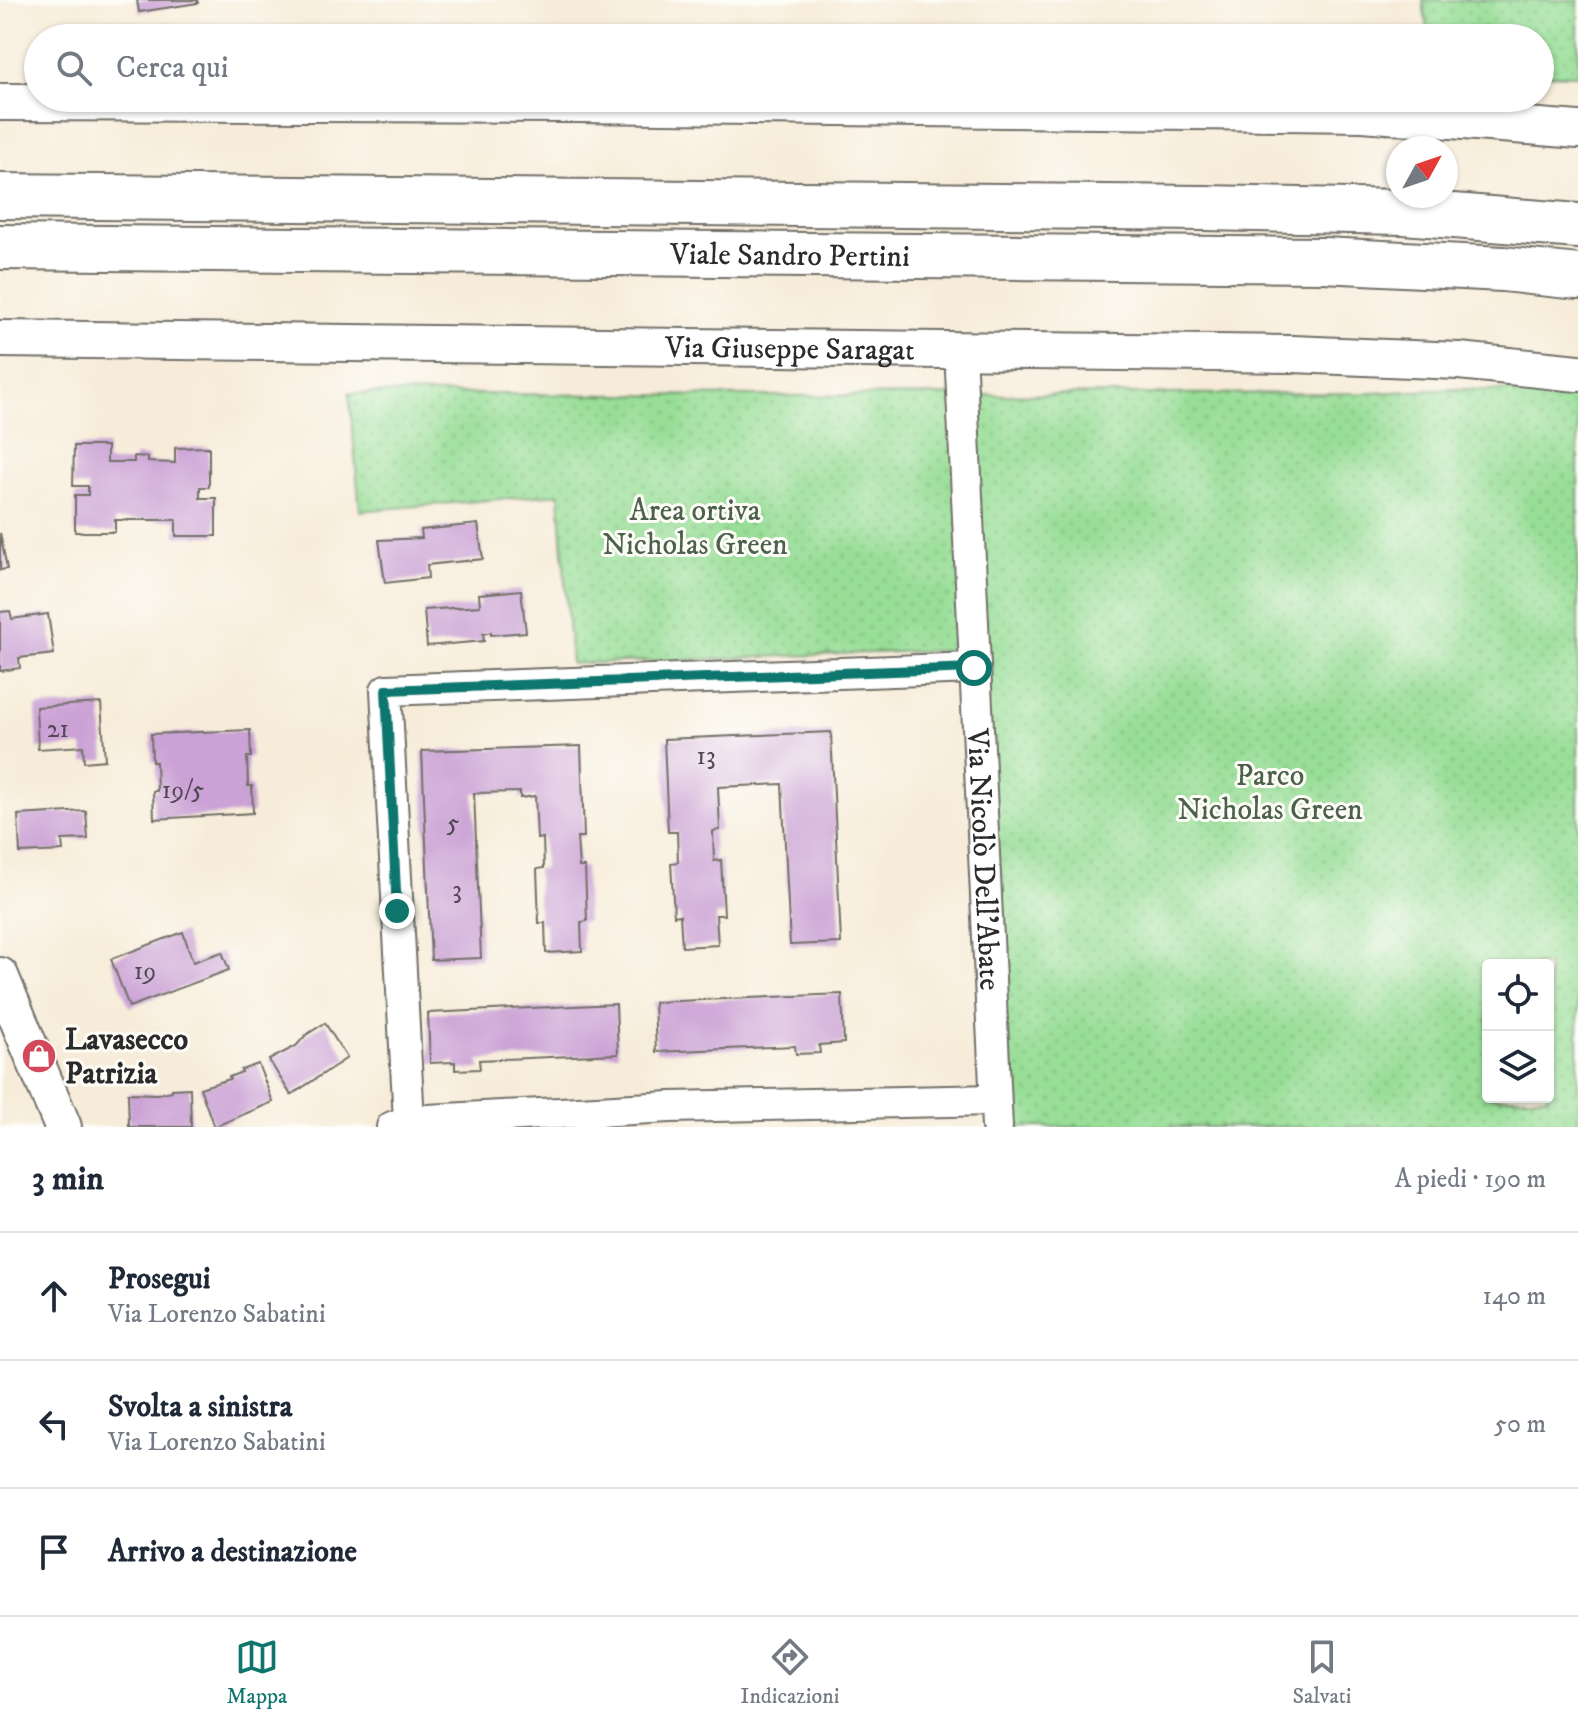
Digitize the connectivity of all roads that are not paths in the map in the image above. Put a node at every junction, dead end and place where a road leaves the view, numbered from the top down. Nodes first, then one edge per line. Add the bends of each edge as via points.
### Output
1 (0, 102) edge
2 (24, 102) edge
3 (1276, 112) edge
4 (1578, 130) edge
5 (0, 196) edge
6 (1578, 226) edge
7 (0, 247) edge
8 (1578, 277) edge
9 (0, 339) edge
10 (960, 350) junction
11 (1578, 373) edge
12 (974, 668) junction
13 (0, 976) edge
14 (996, 1113) edge
15 (498, 1122) edge
16 (400, 1124) edge
17 (63, 1127) edge

1 - 2 street
3 - 4 street via 1363,113
5 - 6 highway, Viale Sandro Pertini via 1219,208 1404,212
7 - 8 highway, Viale Sandro Pertini via 1323,260
9 - 10 street, Via Giuseppe Saragat
10 - 11 street, Via Giuseppe Saragat via 1293,354 1459,361
10 - 12 street, Via Nicolò Dell'Abate
12 - 14 street, Via Nicolò Dell'Abate
12 - 16 street via 386,690
13 - 17 street
14 - 15 street via 670,1107
15 - 16 street

